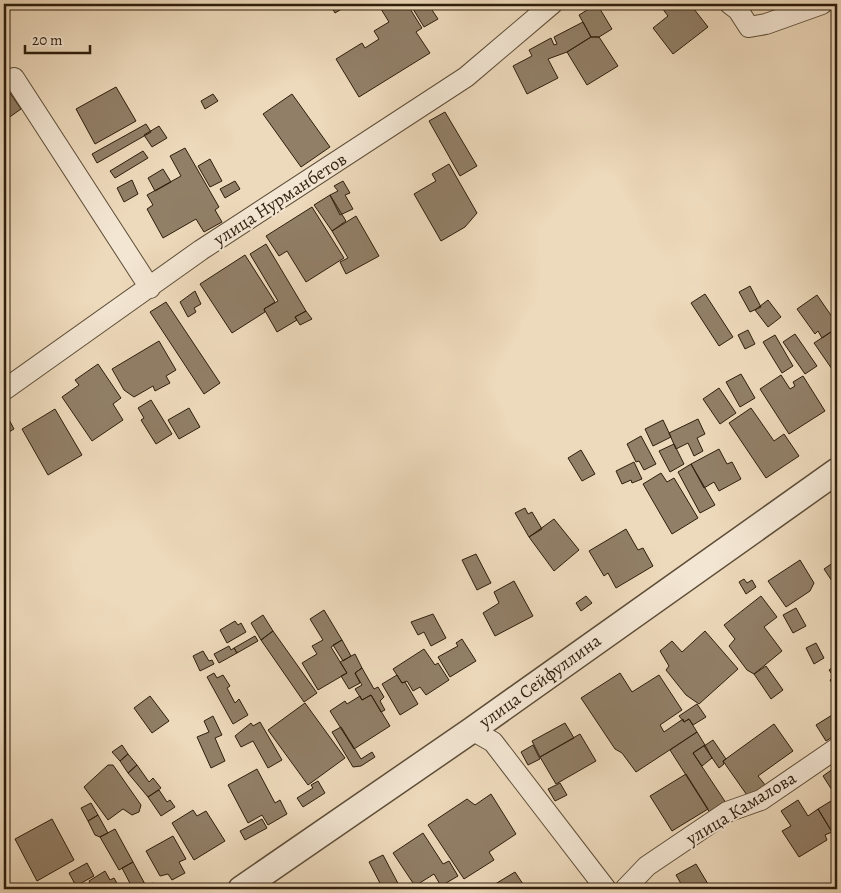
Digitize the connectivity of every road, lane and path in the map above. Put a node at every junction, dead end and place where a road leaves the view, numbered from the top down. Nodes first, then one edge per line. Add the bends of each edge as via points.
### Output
1 (552, 4) edge
2 (822, 4) edge
3 (734, 7) edge
4 (14, 78) dead end
5 (150, 288) junction
6 (4, 390) edge
7 (837, 471) edge
8 (472, 730) junction
9 (837, 748) edge
10 (241, 889) edge
11 (606, 889) edge
12 (625, 889) edge

1 - 5 street, улица Нурманбетов via 466,77 201,250
2 - 3 street via 749,27
4 - 5 street
5 - 6 street, улица Нурманбетов
7 - 8 street, улица Сейфуллина
8 - 10 street, улица Сейфуллина
8 - 11 street via 493,742
9 - 12 street, улица Камалова via 761,800 727,812 647,866

